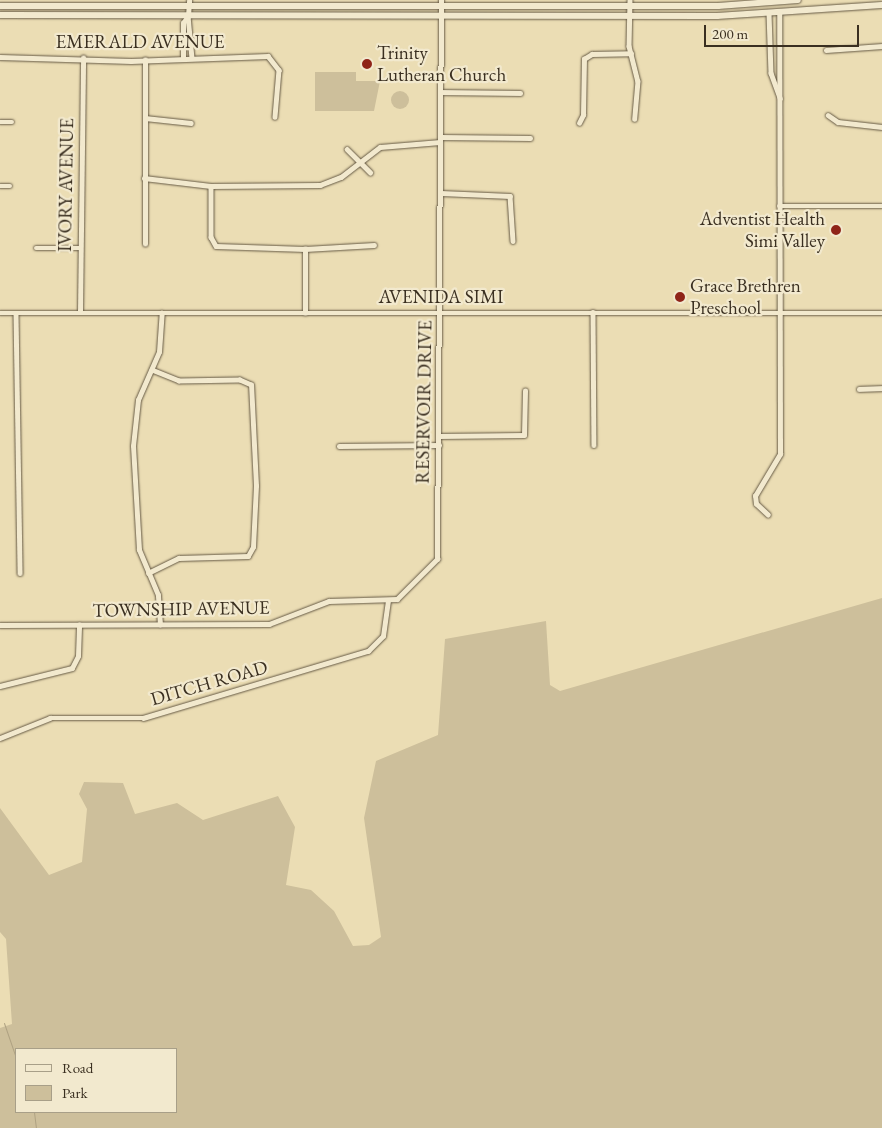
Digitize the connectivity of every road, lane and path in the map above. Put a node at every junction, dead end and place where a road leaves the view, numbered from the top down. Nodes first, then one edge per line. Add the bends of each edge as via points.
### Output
1 (798, 0) edge
2 (769, 1) edge
3 (779, 1) edge
4 (189, 3) edge
5 (441, 3) edge
6 (630, 3) edge
7 (882, 5) edge
8 (0, 6) edge
9 (779, 12) junction
10 (769, 13) junction
11 (0, 16) edge
12 (188, 16) junction
13 (441, 16) junction
14 (629, 16) junction
15 (882, 46) edge
16 (826, 50) dead end
17 (631, 53) junction
18 (0, 58) edge
19 (83, 58) junction
20 (183, 58) junction
21 (192, 58) junction
22 (146, 60) junction
23 (440, 92) junction
24 (520, 93) dead end
25 (780, 99) junction
26 (828, 115) dead end
27 (275, 117) dead end
28 (145, 118) junction
29 (635, 120) dead end
30 (0, 122) edge
31 (12, 122) dead end
32 (191, 123) dead end
33 (579, 123) dead end
34 (882, 127) edge
35 (530, 138) dead end
36 (440, 140) junction
37 (347, 149) dead end
38 (359, 160) junction
39 (370, 172) dead end
40 (144, 178) junction
41 (0, 186) edge
42 (10, 186) dead end
43 (210, 186) junction
44 (441, 193) junction
45 (779, 206) junction
46 (882, 206) edge
47 (514, 241) dead end
48 (145, 244) dead end
49 (374, 245) dead end
50 (36, 248) dead end
51 (80, 248) junction
52 (305, 249) junction
53 (80, 312) junction
54 (305, 312) junction
55 (440, 312) junction
56 (593, 312) junction
57 (779, 312) junction
58 (882, 312) edge
59 (0, 313) edge
60 (16, 313) junction
61 (162, 313) junction
62 (152, 370) junction
63 (882, 388) edge
64 (859, 389) dead end
65 (525, 391) dead end
66 (439, 436) junction
67 (594, 445) dead end
68 (339, 446) dead end
69 (439, 446) junction
70 (768, 515) dead end
71 (20, 573) dead end
72 (148, 573) junction
73 (388, 600) junction
74 (0, 625) edge
75 (79, 625) junction
76 (160, 625) junction
77 (0, 686) edge
78 (0, 738) edge

1 - 3 main road
2 - 3 main road
2 - 6 main road
2 - 10 main road
3 - 9 main road
4 - 5 main road
4 - 8 main road
4 - 12 street
5 - 6 main road
5 - 13 street, RESERVOIR DRIVE
6 - 14 street
7 - 9 main road
9 - 10 main road
9 - 25 street
10 - 14 main road
10 - 25 street via 771,73
11 - 12 main road
12 - 13 main road
12 - 20 street via 183,23
12 - 21 street
13 - 14 main road
13 - 23 street, RESERVOIR DRIVE
14 - 17 street
15 - 16 street
17 - 29 street via 638,81
17 - 33 street via 588,56 583,62 583,115
18 - 19 street, EMERALD AVENUE
19 - 22 street, EMERALD AVENUE
19 - 51 street, IVORY AVENUE
20 - 21 street, EMERALD AVENUE
20 - 22 street, EMERALD AVENUE
21 - 27 street, EMERALD AVENUE via 265,55 277,63
22 - 28 street
23 - 24 street
23 - 36 street, RESERVOIR DRIVE
25 - 45 street
26 - 34 street via 838,122
28 - 32 street
28 - 40 street
30 - 31 street
35 - 36 street
36 - 38 street via 388,144
36 - 44 street, RESERVOIR DRIVE
37 - 38 street
38 - 39 street
38 - 43 street via 341,176 320,185
40 - 43 street
40 - 48 street
41 - 42 street
43 - 52 street via 211,237 216,246
44 - 47 street via 510,196
44 - 55 street, RESERVOIR DRIVE
45 - 46 street
45 - 57 street
49 - 52 street
50 - 51 street
51 - 53 street, IVORY AVENUE
52 - 54 street
53 - 60 street, AVENIDA SIMI
53 - 61 street, AVENIDA SIMI
54 - 55 street, AVENIDA SIMI
54 - 61 street, AVENIDA SIMI
55 - 56 street, AVENIDA SIMI
55 - 66 street, RESERVOIR DRIVE
56 - 57 street, AVENIDA SIMI
56 - 67 street
57 - 58 street, AVENIDA SIMI
57 - 70 street via 780,454 755,496 756,504
59 - 60 street, AVENIDA SIMI
60 - 71 street
61 - 62 street via 160,345
62 - 72 street via 138,400 133,446 136,533
62 - 72 street via 179,381 240,380 251,385 256,486 253,547 248,556 179,558
63 - 64 street
65 - 66 street via 524,435
66 - 69 street, RESERVOIR DRIVE
68 - 69 street
69 - 73 street, RESERVOIR DRIVE via 438,556 400,597
72 - 76 street via 158,595
73 - 76 street, TOWNSHIP AVENUE via 328,601 269,624
73 - 78 street, DITCH ROAD via 383,636 368,651 143,718 50,718
74 - 75 street, TOWNSHIP AVENUE
75 - 76 street, TOWNSHIP AVENUE
75 - 77 street via 78,656 72,668

